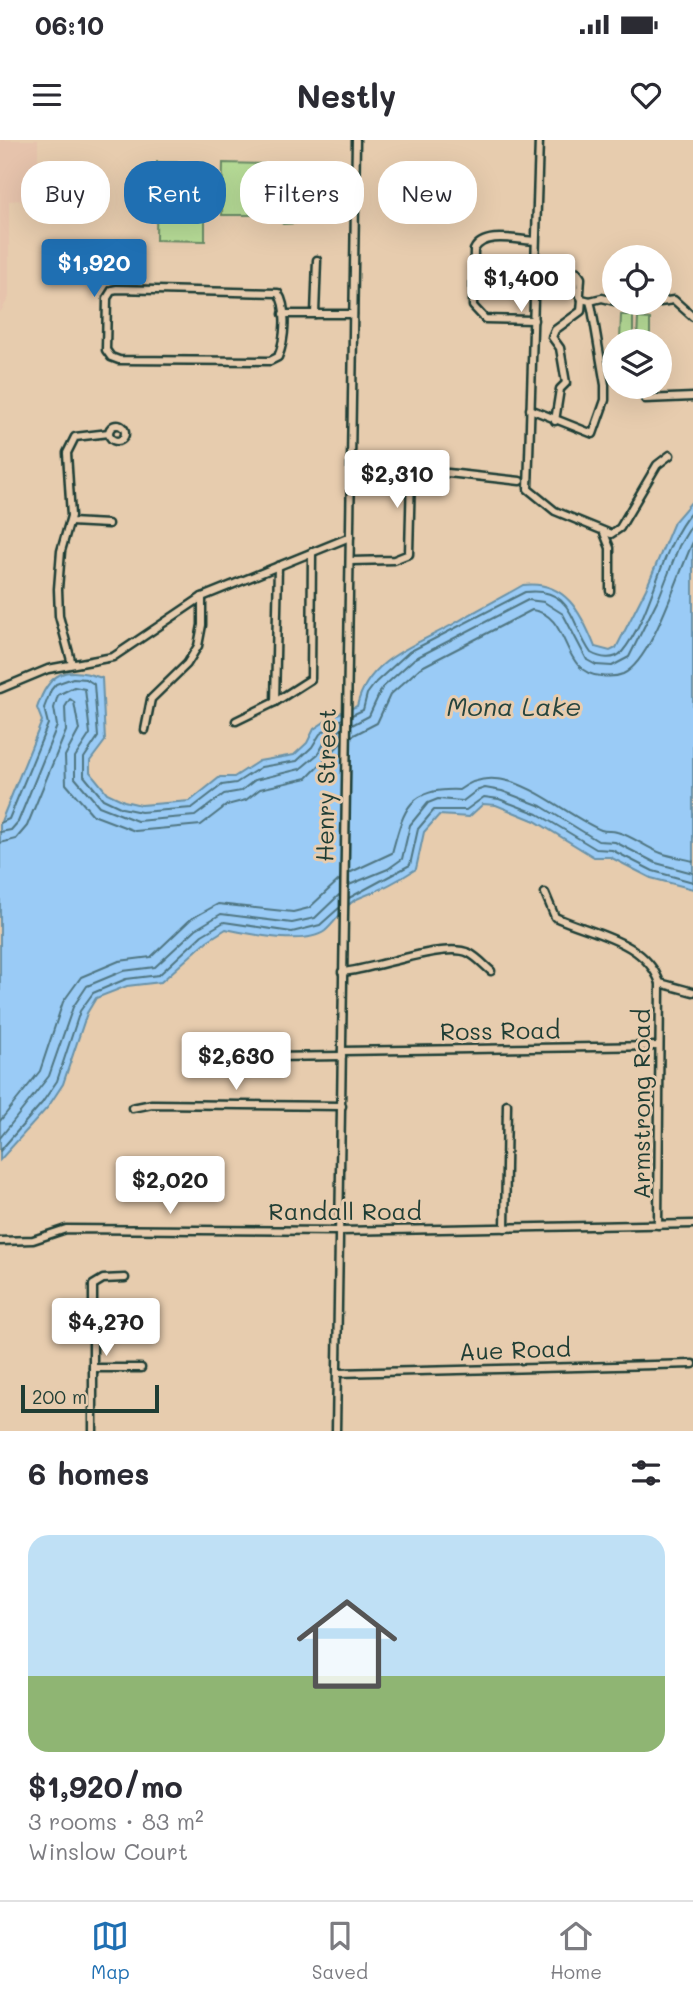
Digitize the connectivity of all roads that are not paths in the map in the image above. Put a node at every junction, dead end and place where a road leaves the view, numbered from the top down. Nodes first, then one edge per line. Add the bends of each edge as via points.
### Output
1 (356, 140) edge
2 (539, 140) edge
3 (535, 242) junction
4 (317, 260) dead end
5 (535, 271) junction
6 (581, 296) junction
7 (590, 300) junction
8 (602, 300) edge
9 (672, 300) edge
10 (283, 314) junction
11 (315, 314) junction
12 (353, 314) junction
13 (693, 317) edge
14 (534, 320) junction
15 (693, 397) edge
16 (672, 398) edge
17 (530, 409) junction
18 (555, 421) junction
19 (109, 433) dead end
20 (670, 455) dead end
21 (411, 472) junction
22 (351, 475) junction
23 (520, 481) dead end
24 (70, 522) junction
25 (108, 524) dead end
26 (608, 533) junction
27 (350, 537) junction
28 (312, 552) junction
29 (350, 561) junction
30 (278, 566) junction
31 (610, 591) dead end
32 (202, 597) junction
33 (72, 664) junction
34 (0, 689) edge
35 (275, 702) junction
36 (236, 721) dead end
37 (145, 730) dead end
38 (545, 893) dead end
39 (491, 971) dead end
40 (342, 972) junction
41 (660, 983) junction
42 (693, 992) edge
43 (659, 1046) junction
44 (342, 1053) junction
45 (271, 1057) dead end
46 (507, 1104) dead end
47 (342, 1106) junction
48 (132, 1108) dead end
49 (693, 1224) edge
50 (658, 1225) junction
51 (505, 1228) junction
52 (340, 1231) junction
53 (0, 1241) edge
54 (125, 1278) dead end
55 (693, 1364) edge
56 (93, 1368) junction
57 (141, 1368) dead end
58 (338, 1373) junction
59 (93, 1431) edge
60 (336, 1431) edge

1 - 12 street, Henry Street
2 - 3 street
3 - 5 street
3 - 14 street via 478,242 473,306 485,319
4 - 11 street
5 - 6 street via 577,272 574,287
5 - 14 street
6 - 7 street
6 - 18 street via 581,311 552,337 560,348 566,383 560,389
7 - 8 street
7 - 18 street via 605,400 593,434
9 - 13 street
10 - 10 street via 281,296 272,291 117,289 107,298 106,350 119,360 270,361 282,348
10 - 11 street
11 - 12 street
12 - 22 street, Henry Street
14 - 17 street
15 - 16 street
17 - 18 street
17 - 26 street via 528,489 555,511
19 - 24 street via 83,434 69,443
20 - 26 street via 657,465 621,528
21 - 22 street
21 - 23 street
21 - 29 street via 409,554 394,560
22 - 27 street, Henry Street
24 - 25 street
24 - 33 street via 61,551 58,589 59,616
26 - 31 street
27 - 28 street
27 - 29 street, Henry Street
28 - 30 street
28 - 35 street via 311,679
29 - 40 street, Henry Street
30 - 32 street
30 - 35 street
32 - 33 street via 113,657
32 - 37 street via 198,646 187,664 151,699
33 - 34 street
35 - 36 street
38 - 41 street via 555,918 634,949 651,964
39 - 40 street via 469,953 456,951
40 - 44 street, Henry Street
41 - 42 street
41 - 43 street, Armstrong Road
43 - 44 street, Ross Road
43 - 50 street, Armstrong Road
44 - 45 street, Ross Road
44 - 47 street, Henry Street
46 - 51 street
47 - 48 street via 152,1104
47 - 52 street, Henry Street
49 - 50 street, Randall Road
50 - 51 street, Randall Road
51 - 52 street, Randall Road
52 - 53 street, Randall Road via 66,1229 33,1240
52 - 58 street, Henry Street
54 - 56 street via 103,1279 93,1286
55 - 58 street, Aue Road
56 - 57 street
56 - 59 street
58 - 60 street, Henry Street

